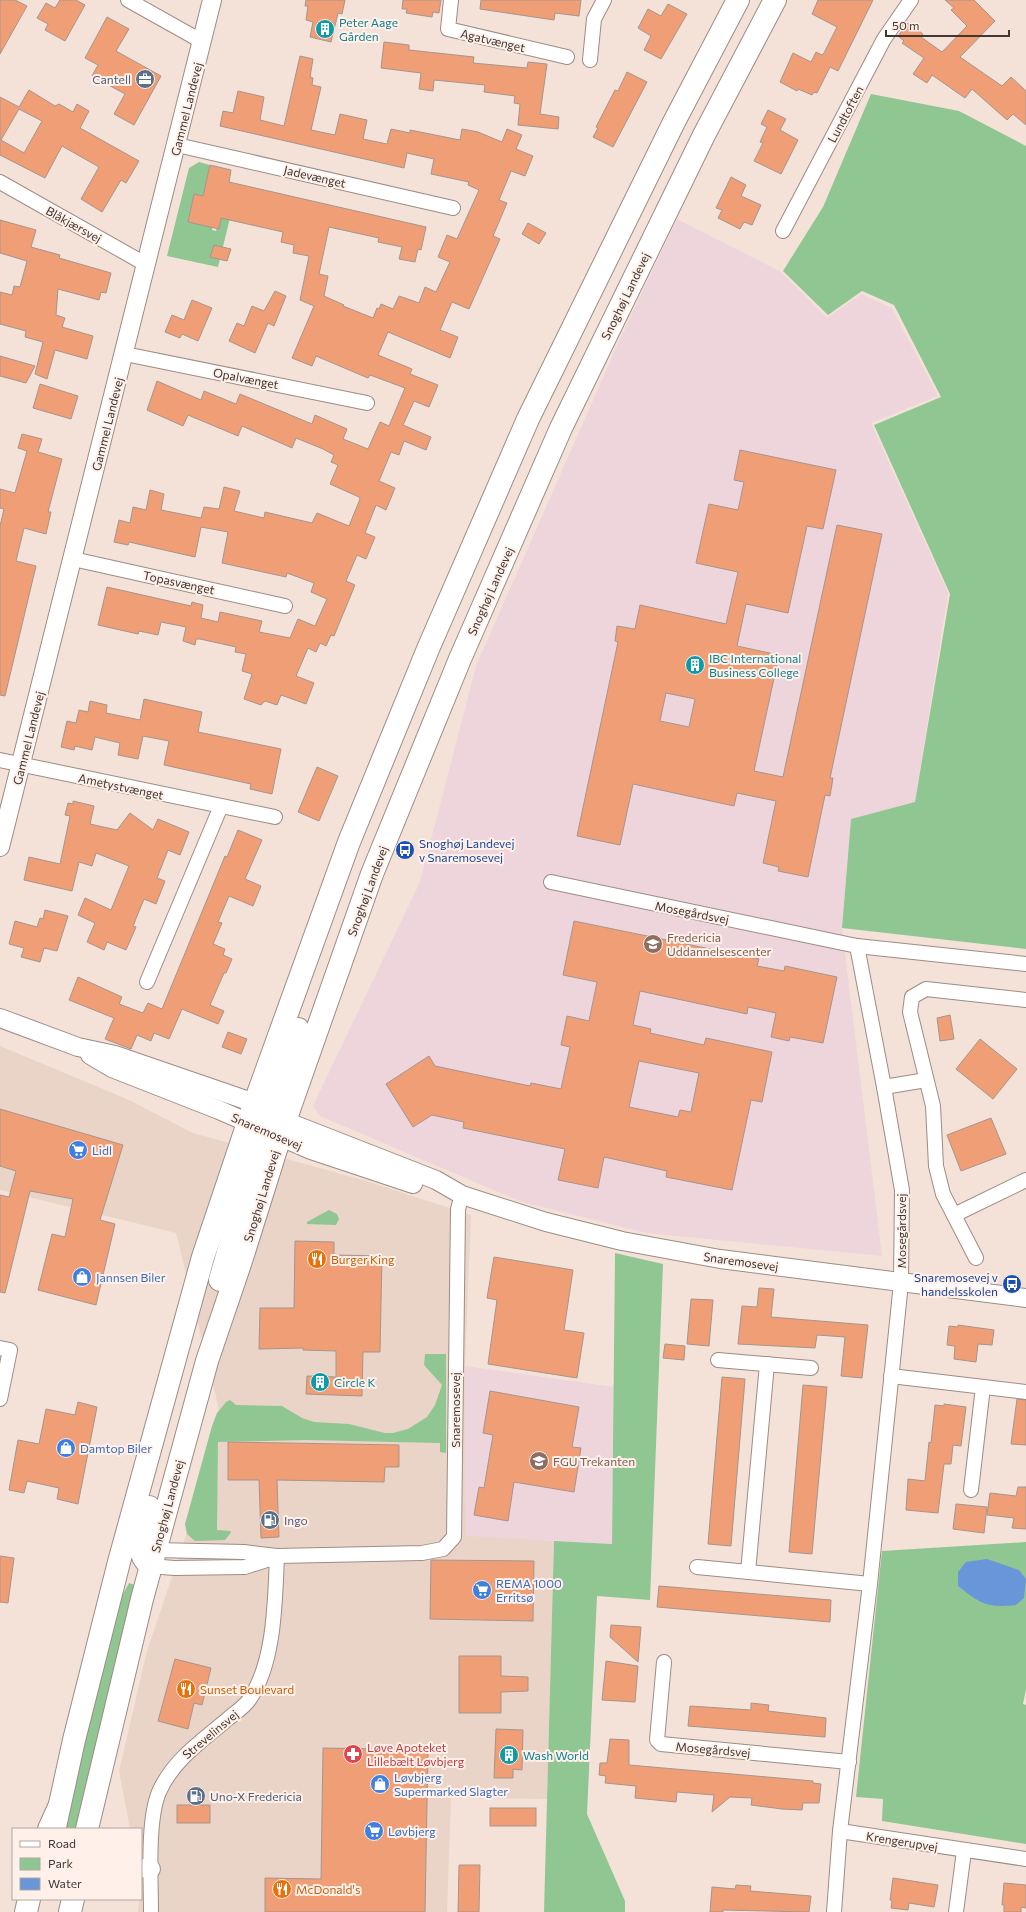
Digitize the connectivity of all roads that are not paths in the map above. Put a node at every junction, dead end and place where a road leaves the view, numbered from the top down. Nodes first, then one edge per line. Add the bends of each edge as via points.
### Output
1 (128, 0) edge
2 (212, 0) edge
3 (451, 0) edge
4 (604, 0) edge
5 (738, 0) edge
6 (776, 0) edge
7 (911, 0) edge
8 (203, 42) junction
9 (567, 57) dead end
10 (590, 60) dead end
11 (177, 145) junction
12 (0, 182) edge
13 (453, 208) dead end
14 (782, 231) dead end
15 (147, 265) junction
16 (125, 354) junction
17 (367, 403) dead end
18 (73, 559) junction
19 (285, 606) dead end
20 (0, 760) edge
21 (20, 765) junction
22 (221, 806) junction
23 (274, 817) dead end
24 (0, 847) edge
25 (551, 882) dead end
26 (857, 946) junction
27 (1026, 964) edge
28 (147, 982) dead end
29 (1026, 1000) edge
30 (0, 1018) edge
31 (926, 1080) junction
32 (884, 1087) junction
33 (267, 1121) junction
34 (1026, 1180) edge
35 (462, 1195) junction
36 (954, 1215) junction
37 (976, 1258) dead end
38 (901, 1283) junction
39 (1026, 1298) edge
40 (0, 1348) edge
41 (718, 1360) dead end
42 (768, 1364) junction
43 (811, 1368) dead end
44 (891, 1376) junction
45 (167, 1384) junction
46 (983, 1387) junction
47 (1026, 1392) edge
48 (0, 1399) edge
49 (971, 1490) dead end
50 (149, 1556) junction
51 (276, 1556) junction
52 (119, 1562) junction
53 (697, 1567) dead end
54 (748, 1572) junction
55 (870, 1584) junction
56 (664, 1662) dead end
57 (848, 1762) junction
58 (59, 1808) junction
59 (49, 1828) edge
60 (54, 1828) edge
61 (87, 1828) edge
62 (840, 1831) junction
63 (964, 1850) junction
64 (1026, 1859) edge
65 (146, 1869) edge
66 (29, 1900) edge
67 (39, 1900) edge
68 (73, 1900) edge
69 (87, 1900) edge
70 (26, 1912) edge
71 (36, 1912) edge
72 (70, 1912) edge
73 (84, 1912) edge
74 (151, 1912) edge
75 (834, 1912) edge
76 (956, 1912) edge

1 - 8 street
2 - 8 street, Gammel Landevej
3 - 9 street, Agatvænget via 448,29
4 - 10 street via 594,19
5 - 33 main road, Snoghøj Landevej via 674,122 528,419 428,649 349,842
6 - 33 main road, Snoghøj Landevej via 704,135 558,435 460,659
7 - 14 street, Lundtoften via 884,39
8 - 11 street, Gammel Landevej
11 - 13 street, Jadevænget
11 - 15 street, Gammel Landevej
12 - 15 street, Blåkjærsvej
15 - 16 street, Gammel Landevej
16 - 17 street, Opalvænget
16 - 18 street, Gammel Landevej
18 - 19 street, Topasvænget
18 - 21 street, Gammel Landevej
20 - 21 street, Ametystvænget
21 - 22 street, Ametystvænget
21 - 24 street, Gammel Landevej
22 - 23 street, Ametystvænget
22 - 28 street
25 - 26 street, Mosegårdsvej
26 - 27 street, Mosegårdsvej
26 - 32 street, Mosegårdsvej
29 - 31 street via 926,989 912,997 910,1012
30 - 33 street, Snaremosevej via 78,1047 115,1055
31 - 32 street
31 - 36 street via 933,1106 936,1166 944,1196
32 - 38 street, Mosegårdsvej via 902,1190
33 - 35 street, Snaremosevej via 311,1150 442,1194
33 - 45 main road, Snoghøj Landevej via 203,1257
33 - 50 main road, Snoghøj Landevej via 241,1261 207,1361
34 - 36 street
35 - 38 street, Snaremosevej via 546,1222 622,1241 720,1259
35 - 51 street, Snaremosevej via 458,1209 454,1536 443,1549 422,1553
36 - 37 street
38 - 39 street, Snaremosevej
38 - 44 street, Mosegårdsvej
40 - 48 street via 10,1350
41 - 42 street
42 - 43 street
42 - 54 street
44 - 46 street
44 - 55 street, Mosegårdsvej
45 - 50 main road via 167,1436 144,1529
45 - 52 main road, Snoghøj Landevej
46 - 47 street
46 - 49 street
50 - 51 street via 244,1552
50 - 52 main road
50 - 61 main road, Snoghøj Landevej
51 - 65 street, Strevelinsvej via 275,1596 268,1656 263,1674 249,1701 175,1764 165,1778 152,1820
52 - 58 main road, Snoghøj Landevej
53 - 54 street
54 - 55 street
55 - 57 street, Mosegårdsvej
56 - 57 street, Mosegårdsvej via 657,1740 661,1744
57 - 62 street, Mosegårdsvej
58 - 59 main road
58 - 60 main road, Snoghøj Landevej
62 - 63 street, Krengerupvej
62 - 75 street, Mosegårdsvej
63 - 64 street, Krengerupvej
63 - 76 street
65 - 74 street, Strevelinsvej
66 - 70 main road
67 - 71 main road
68 - 72 main road
69 - 73 main road

